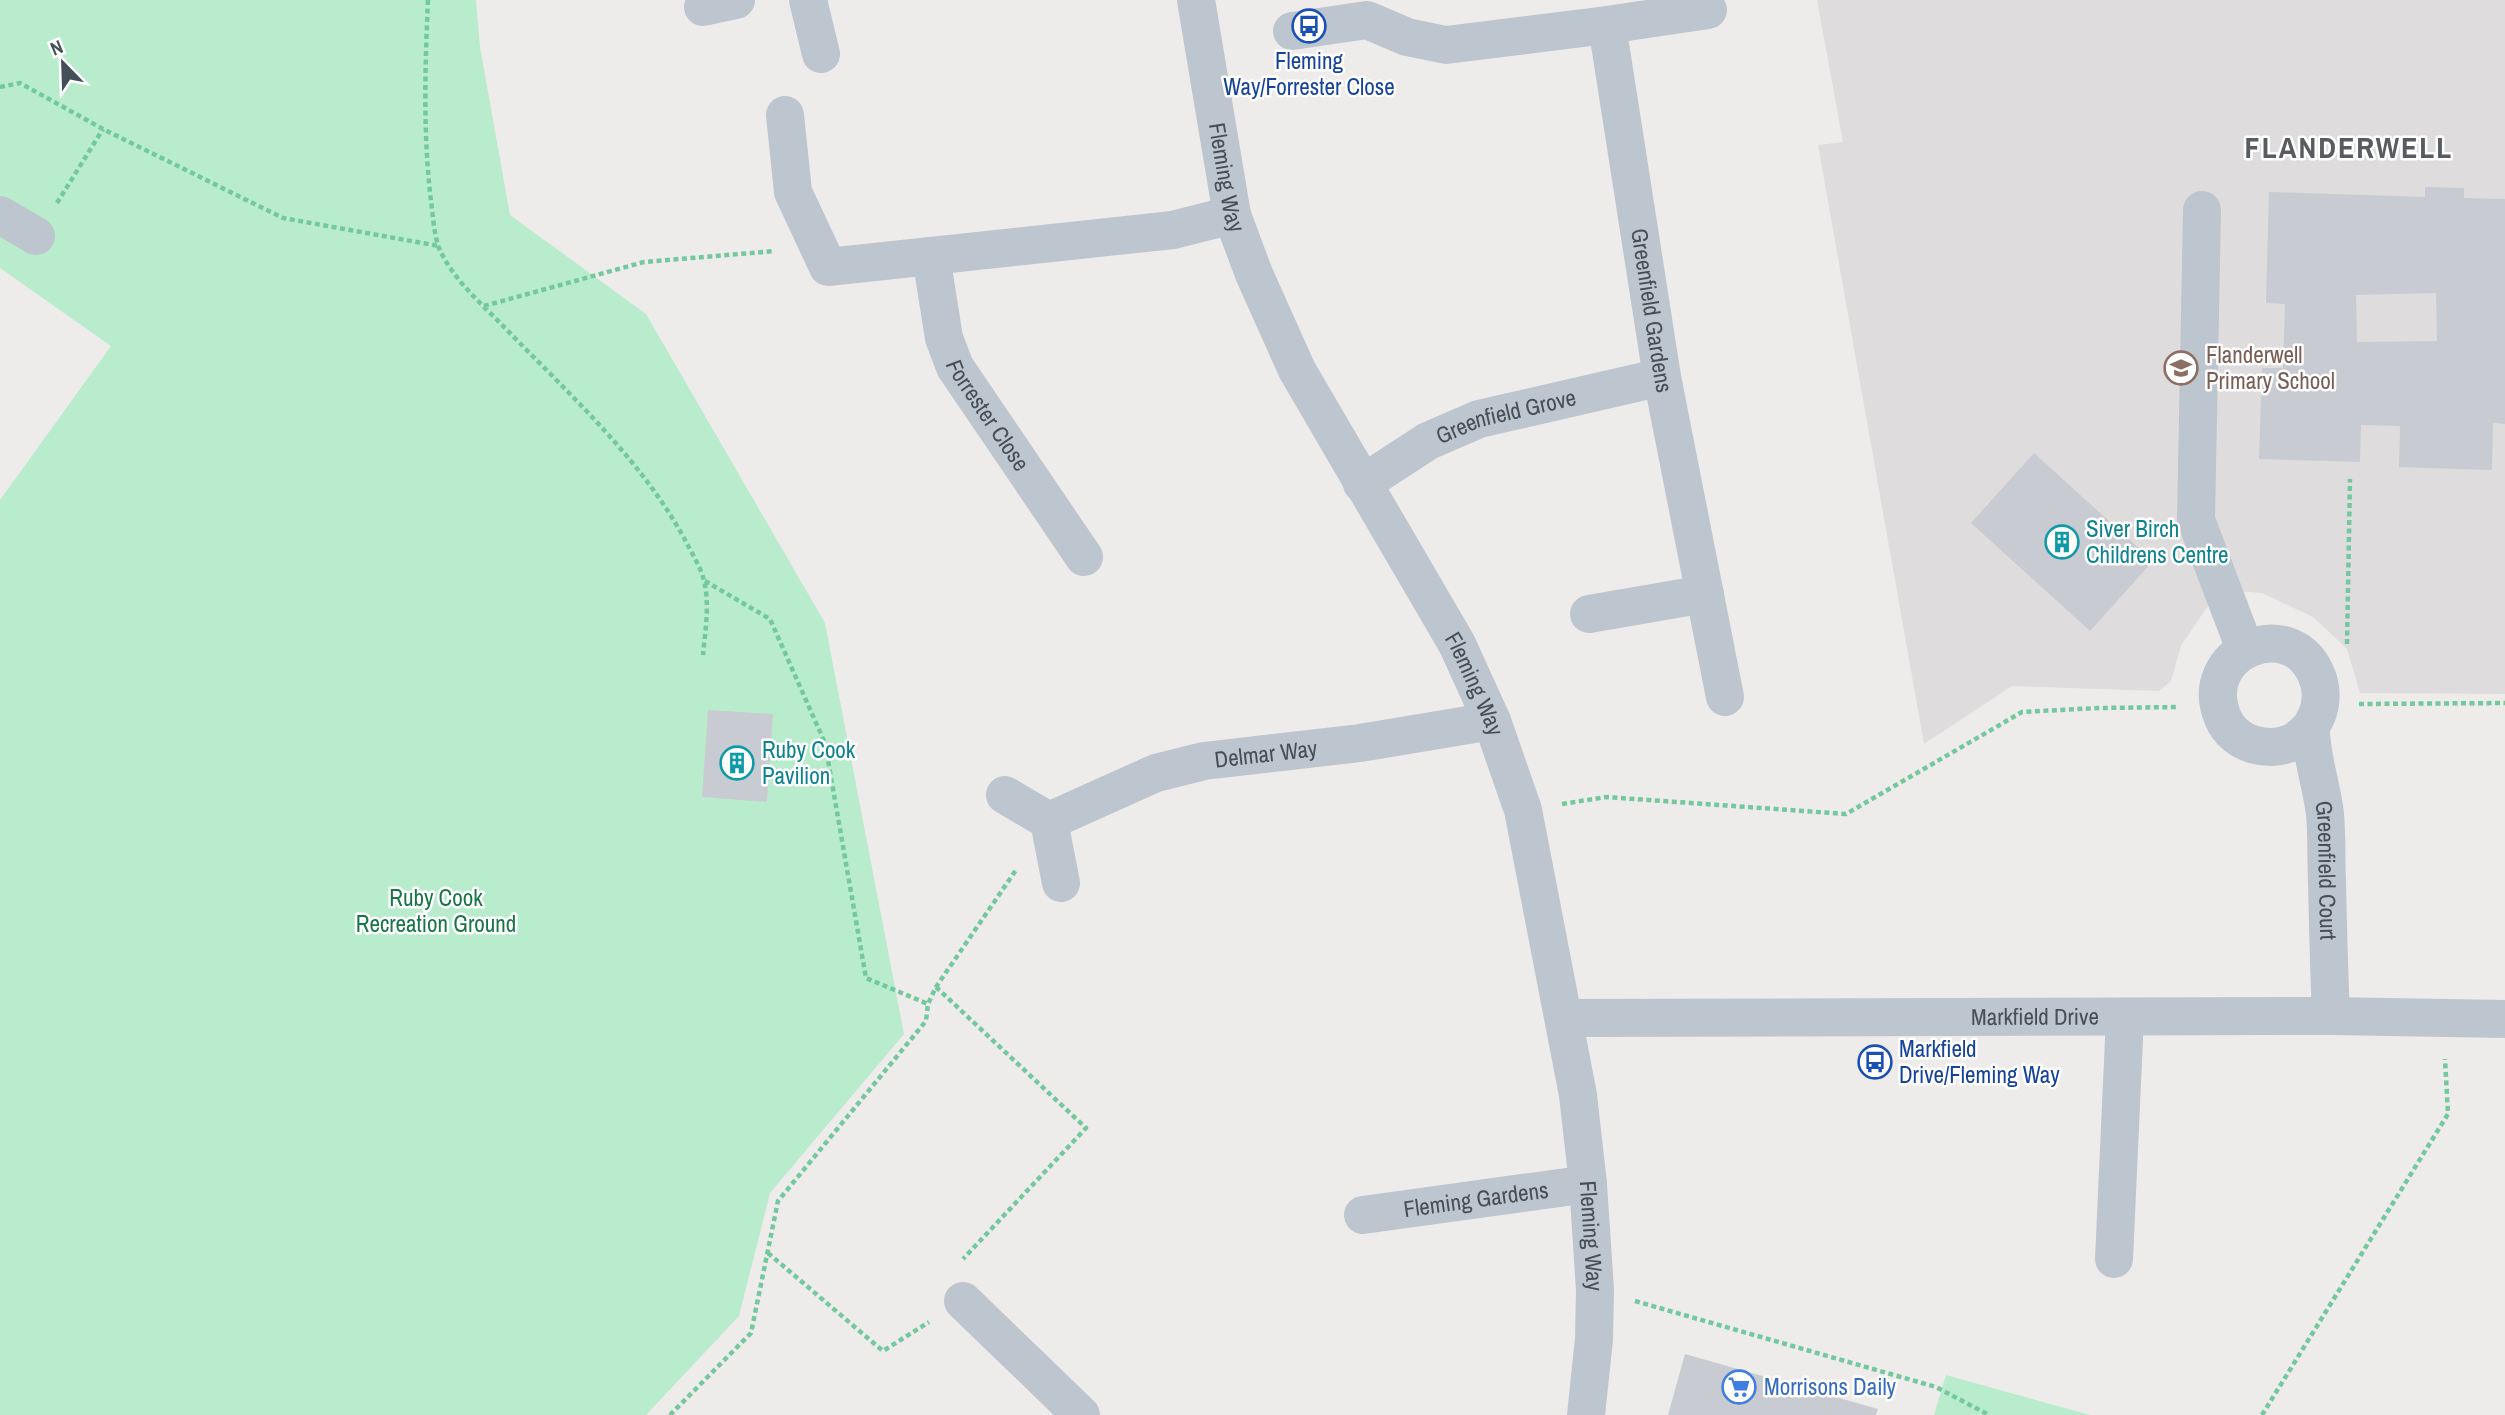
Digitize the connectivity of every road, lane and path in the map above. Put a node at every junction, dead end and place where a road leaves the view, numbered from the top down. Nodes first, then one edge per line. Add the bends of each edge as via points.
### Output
1 (428, 0) edge
2 (808, 0) edge
3 (1196, 0) edge
4 (1708, 10) dead end
5 (1607, 25) junction
6 (1292, 31) dead end
7 (821, 54) dead end
8 (0, 86) edge
9 (785, 115) dead end
10 (103, 129) junction
11 (2202, 210) dead end
12 (0, 215) edge
13 (1232, 215) junction
14 (36, 236) joint
15 (439, 246) junction
16 (931, 256) junction
17 (823, 258) junction
18 (484, 306) junction
19 (1662, 377) junction
20 (2350, 479) dead end
21 (1362, 484) junction
22 (1084, 557) dead end
23 (704, 581) junction
24 (1704, 594) junction
25 (1589, 614) dead end
26 (2245, 649) junction
27 (703, 655) dead end
28 (1725, 697) dead end
29 (2315, 700) junction
30 (2505, 703) edge
31 (2218, 706) junction
32 (1492, 721) junction
33 (1005, 795) dead end
34 (1523, 810) junction
35 (1049, 821) junction
36 (1061, 883) dead end
37 (936, 987) junction
38 (928, 1004) junction
39 (2331, 1016) junction
40 (2125, 1017) junction
41 (1564, 1018) junction
42 (2443, 1018) junction
43 (2505, 1019) edge
44 (1588, 1184) junction
45 (1363, 1215) dead end
46 (768, 1253) junction
47 (2114, 1259) dead end
48 (1595, 1290) junction
49 (963, 1301) junction
50 (1977, 1412) edge
51 (670, 1415) edge
52 (1081, 1415) edge
53 (1586, 1415) edge
54 (1990, 1415) edge
55 (2262, 1415) edge

1 - 15 path via 428,172
2 - 7 street
3 - 13 street, Fleming Way
4 - 5 street
5 - 6 street via 1446,45 1407,37 1367,20
5 - 19 street, Greenfield Gardens
8 - 10 path via 20,83
9 - 17 street via 793,192
10 - 14 path
10 - 15 path via 283,218
11 - 26 street via 2196,520
12 - 14 street
13 - 16 street via 1173,230
13 - 21 street, Fleming Way via 1297,370
15 - 18 path via 451,269
16 - 17 street
16 - 22 street, Forrester Close via 944,338 955,368
17 - 18 path via 644,262
18 - 23 path via 586,409 648,483 671,514
19 - 21 street, Greenfield Grove via 1479,419 1428,441
19 - 24 street, Greenfield Gardens
20 - 29 path via 2347,649
21 - 32 street, Fleming Way via 1457,644
23 - 27 path
23 - 38 path via 770,619 825,743 866,978
24 - 25 street
24 - 28 street, Greenfield Gardens
26 - 29 street via 2260,644 2291,648 2304,657
26 - 31 street via 2222,673
29 - 30 path
29 - 31 street via 2296,740 2277,747 2239,739 2225,725
29 - 39 street, Greenfield Court via 2325,814
31 - 34 path via 2022,712 1846,814 1606,797
32 - 34 street, Fleming Way
32 - 35 street, Delmar Way via 1360,743 1205,761 1156,773
33 - 35 street
34 - 41 street, Fleming Way
35 - 36 street
35 - 37 path
37 - 38 path
37 - 49 path via 1086,1128 960,1263
38 - 46 path via 926,1021 778,1201
39 - 40 street, Markfield Drive
39 - 42 street, Markfield Drive
40 - 41 street, Markfield Drive
40 - 47 street
41 - 44 street, Fleming Way
42 - 43 street, Markfield Drive
42 - 55 path via 2448,1114
44 - 45 street, Fleming Gardens
44 - 48 street, Fleming Way
46 - 49 path via 883,1351
46 - 51 path via 751,1333
48 - 50 path via 1936,1387
48 - 53 street, Fleming Way
49 - 52 street
50 - 54 path

